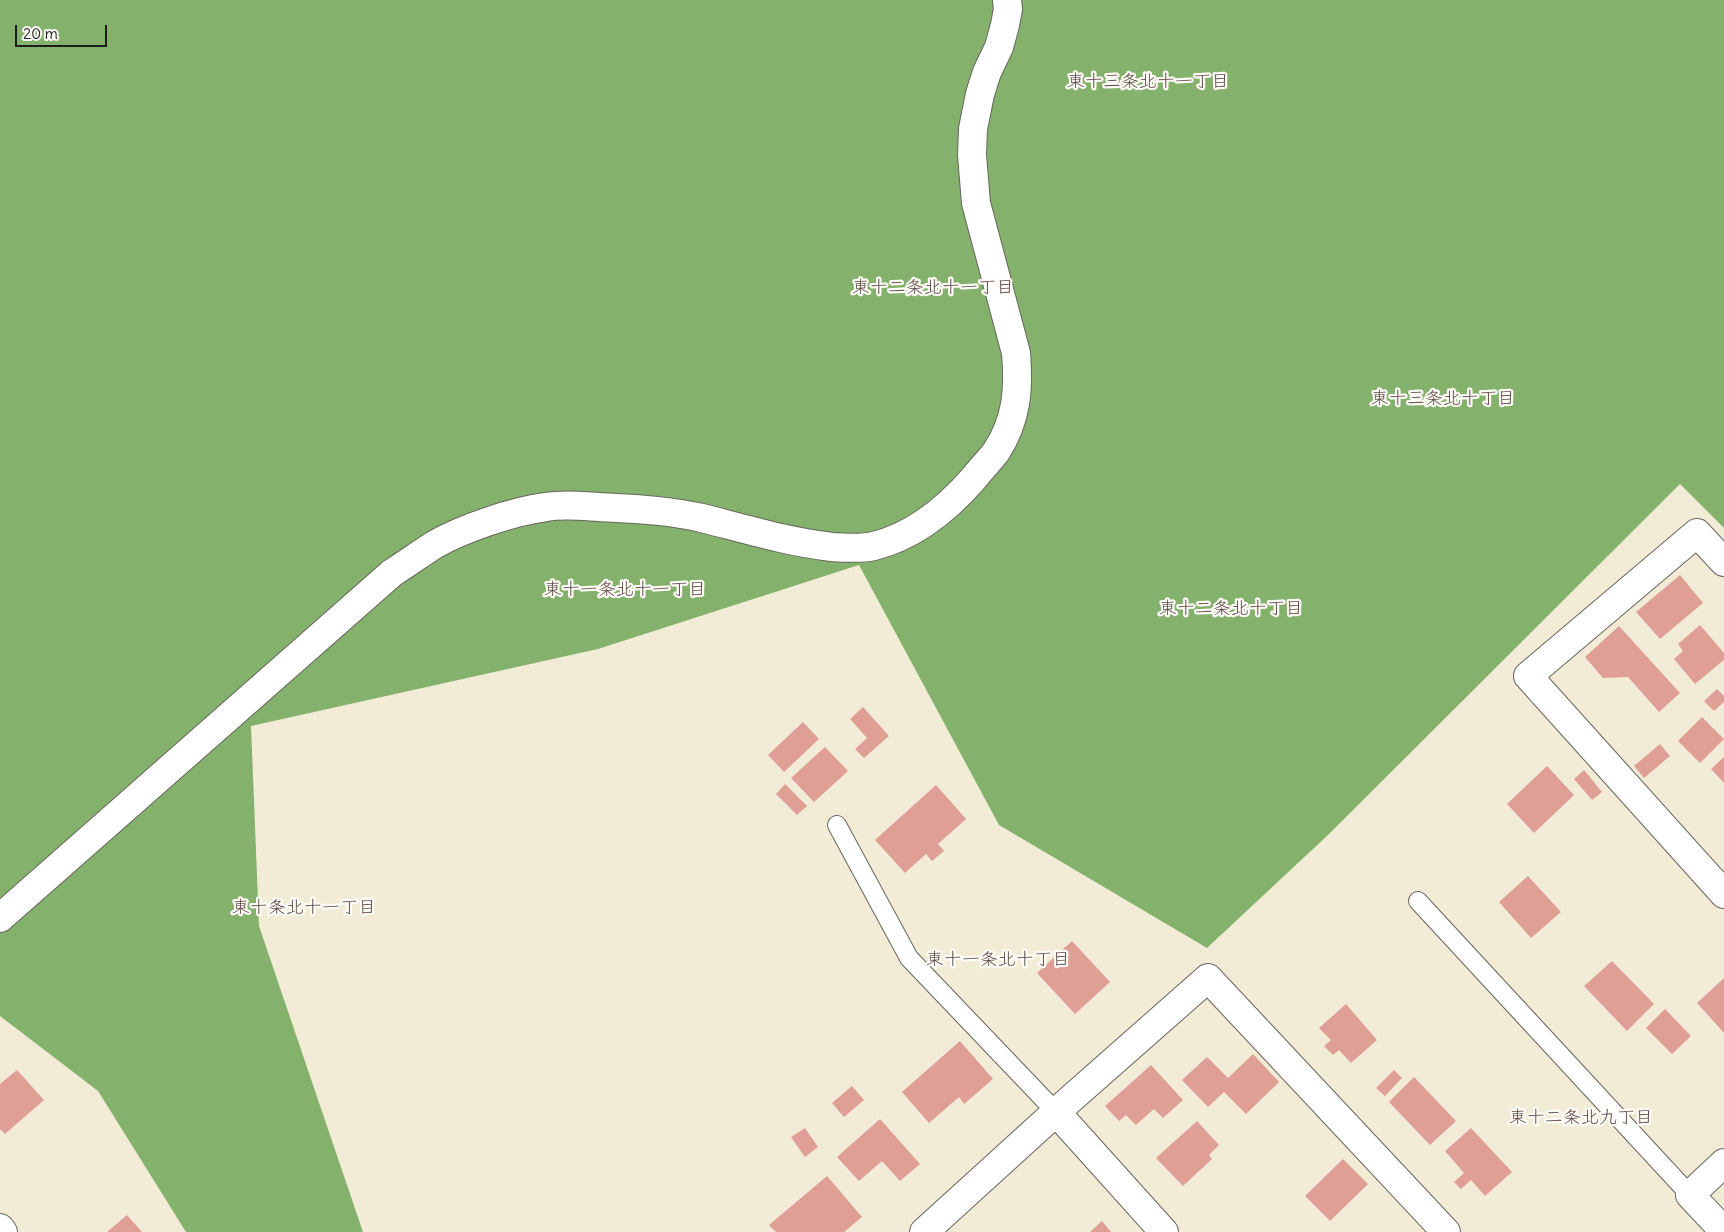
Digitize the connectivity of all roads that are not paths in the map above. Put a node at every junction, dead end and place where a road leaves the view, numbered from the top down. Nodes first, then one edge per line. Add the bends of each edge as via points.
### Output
1 (1007, 0) edge
2 (1724, 562) edge
3 (837, 825) dead end
4 (1724, 894) edge
5 (1418, 901) dead end
6 (0, 918) edge
7 (1056, 1112) junction
8 (1724, 1163) edge
9 (1690, 1194) junction
10 (0, 1228) edge
11 (1724, 1231) edge
12 (3, 1232) edge
13 (924, 1232) edge
14 (1164, 1232) edge
15 (1446, 1232) edge

1 - 6 street via 1005,26 980,94 972,156 976,203 1016,353 1016,405 996,452 942,510 916,530 894,540 845,548 803,544 690,516 644,509 587,506 546,506 508,515 460,533 435,544 392,573
2 - 4 street via 1697,533 1528,676
3 - 7 lane via 909,958
5 - 9 lane
7 - 13 street
7 - 14 street
7 - 15 street via 1208,978
8 - 9 street
9 - 11 street
10 - 12 street

